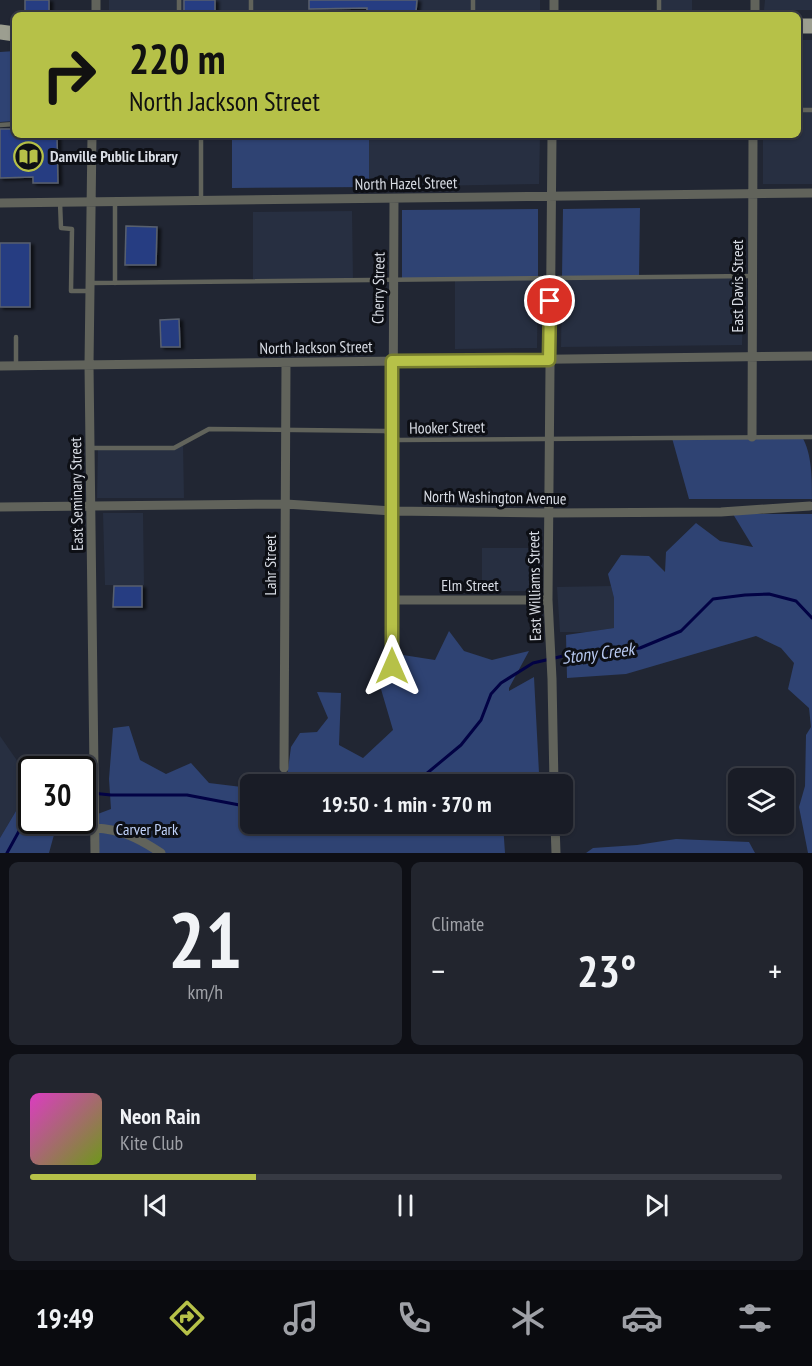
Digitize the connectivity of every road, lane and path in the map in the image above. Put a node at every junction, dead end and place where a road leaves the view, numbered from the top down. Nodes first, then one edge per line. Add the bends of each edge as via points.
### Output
1 (92, 138) edge
2 (201, 138) edge
3 (552, 138) edge
4 (753, 138) edge
5 (753, 194) junction
6 (812, 194) edge
7 (550, 197) junction
8 (394, 198) junction
9 (201, 201) junction
10 (60, 202) junction
11 (91, 202) junction
12 (115, 202) junction
13 (0, 203) edge
14 (752, 276) junction
15 (550, 278) junction
16 (393, 280) junction
17 (115, 283) junction
18 (90, 287) junction
19 (16, 338) dead end
20 (812, 356) edge
21 (752, 357) junction
22 (549, 360) junction
23 (392, 361) junction
24 (286, 363) junction
25 (89, 365) junction
26 (0, 366) edge
27 (16, 366) junction
28 (286, 429) junction
29 (392, 435) junction
30 (752, 437) junction
31 (812, 437) edge
32 (549, 438) junction
33 (90, 448) junction
34 (286, 504) junction
35 (91, 506) junction
36 (810, 506) dead end
37 (0, 507) edge
38 (392, 511) junction
39 (548, 513) junction
40 (392, 600) junction
41 (548, 600) junction
42 (392, 666) dead end
43 (95, 756) edge
44 (284, 768) dead end
45 (554, 774) edge
46 (96, 828) edge
47 (95, 834) edge
48 (555, 834) edge
49 (95, 853) edge
50 (161, 853) edge
51 (556, 853) edge

1 - 11 street, East Seminary Street
2 - 9 lane
3 - 7 street, East Williams Street
4 - 5 street, East Davis Street
5 - 6 street, North Hazel Street
5 - 7 street, North Hazel Street
5 - 14 street, East Davis Street
7 - 8 street, North Hazel Street
7 - 15 street, East Williams Street
8 - 9 street, North Hazel Street
8 - 16 street, Cherry Street
9 - 12 street, North Hazel Street
10 - 11 street, North Hazel Street
10 - 13 street, North Hazel Street
10 - 18 lane via 61,228 72,229 71,291
11 - 12 street, North Hazel Street
11 - 18 street, East Seminary Street
12 - 17 lane
14 - 15 lane
14 - 21 street, East Davis Street
15 - 16 lane
15 - 22 street, East Williams Street
16 - 17 lane
16 - 23 street, Cherry Street
17 - 18 lane
18 - 25 street, East Seminary Street
19 - 27 lane
20 - 21 street, North Jackson Street
21 - 22 street, North Jackson Street
21 - 30 street, East Davis Street
22 - 23 street, North Jackson Street
22 - 32 street, East Williams Street
23 - 24 street, North Jackson Street
23 - 29 street, Cherry Street
24 - 25 street, North Jackson Street
24 - 28 street, Lahr Street
25 - 27 street, North Jackson Street
25 - 33 street, East Seminary Street
26 - 27 street, North Jackson Street
28 - 29 lane, Hooker Street via 385,431
28 - 33 lane, Hooker Street via 209,429 174,448
28 - 34 street, Lahr Street
29 - 32 lane, Hooker Street via 399,440
29 - 38 street, Cherry Street
30 - 31 lane, Hooker Street
30 - 32 lane, Hooker Street
32 - 39 street, East Williams Street
33 - 35 street, East Seminary Street
34 - 35 street, North Washington Avenue
34 - 38 street, North Washington Avenue
34 - 44 street, Lahr Street
35 - 37 street, North Washington Avenue
35 - 43 street, East Seminary Street
36 - 39 street, North Washington Avenue via 721,512
38 - 39 street, North Washington Avenue
38 - 40 street, Cherry Street
39 - 41 street, East Williams Street
40 - 41 street, Elm Street
40 - 42 street, Cherry Street
41 - 45 street, East Williams Street
46 - 50 street via 137,837
47 - 49 street, East Seminary Street
48 - 51 street

